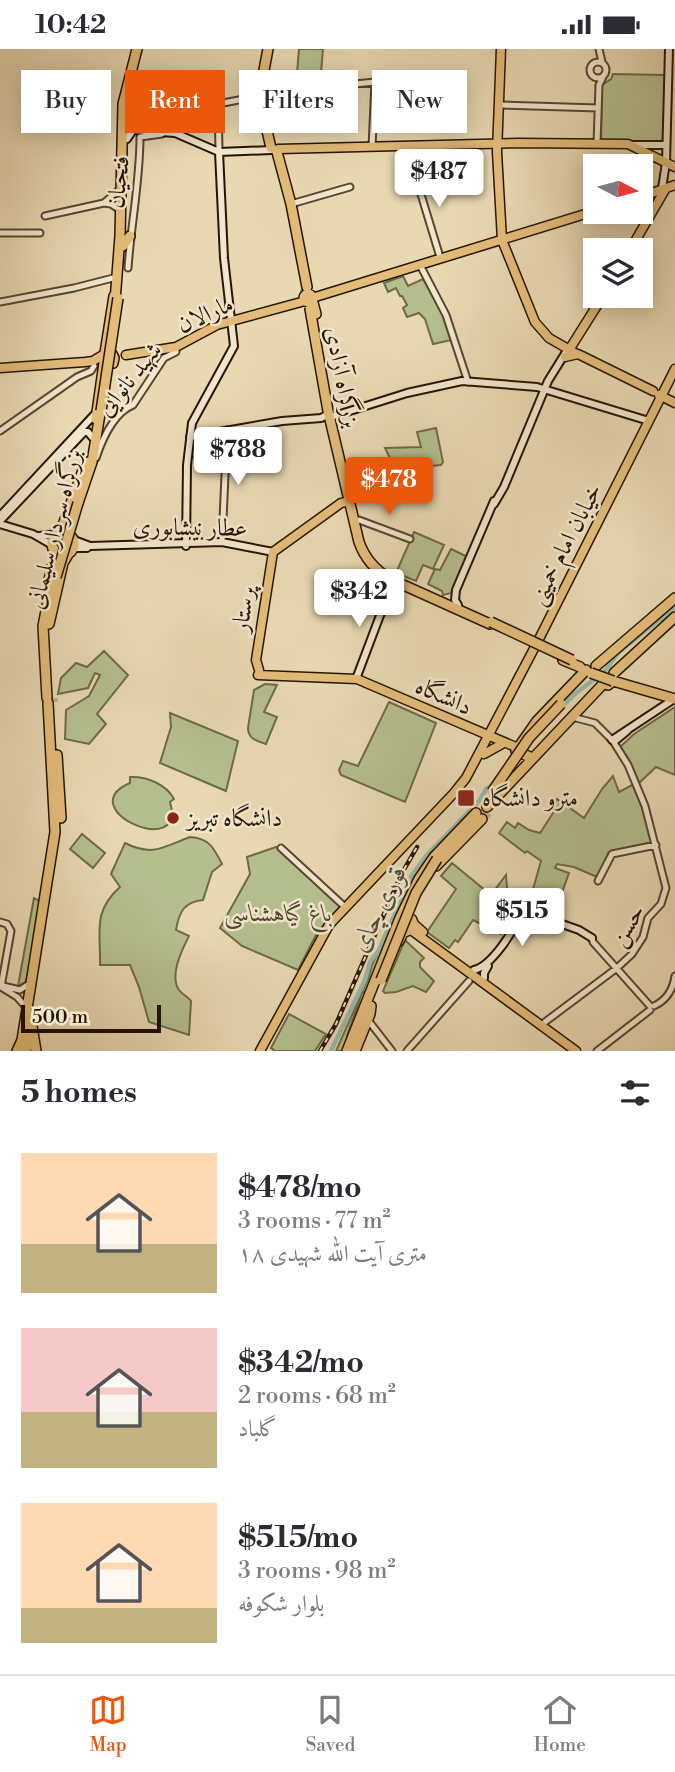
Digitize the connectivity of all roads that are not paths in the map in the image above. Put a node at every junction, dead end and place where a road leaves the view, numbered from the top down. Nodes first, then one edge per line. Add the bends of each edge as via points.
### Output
1 (137, 49) edge
2 (142, 49) edge
3 (270, 49) edge
4 (501, 49) edge
5 (669, 49) edge
6 (599, 52) edge
7 (603, 63) junction
8 (593, 64) junction
9 (136, 70) edge
10 (266, 70) edge
11 (604, 75) junction
12 (594, 76) junction
13 (358, 84) edge
14 (599, 86) junction
15 (239, 100) edge
16 (499, 105) junction
17 (598, 108) junction
18 (127, 133) edge
19 (130, 133) edge
20 (150, 133) edge
21 (175, 133) edge
22 (182, 133) edge
23 (271, 133) edge
24 (218, 137) junction
25 (127, 139) junction
26 (497, 143) junction
27 (597, 144) junction
28 (628, 144) junction
29 (666, 145) junction
30 (209, 146) junction
31 (372, 147) junction
32 (275, 150) junction
33 (219, 151) junction
34 (666, 163) junction
35 (675, 167) edge
36 (413, 168) dead end
37 (121, 187) junction
38 (350, 187) dead end
39 (666, 188) edge
40 (104, 203) junction
41 (291, 204) junction
42 (120, 210) junction
43 (583, 215) edge
44 (45, 216) dead end
45 (128, 232) junction
46 (0, 233) edge
47 (40, 233) dead end
48 (503, 238) junction
49 (636, 238) edge
50 (296, 239) junction
51 (440, 257) dead end
52 (420, 265) junction
53 (128, 268) dead end
54 (117, 277) junction
55 (117, 295) junction
56 (308, 299) junction
57 (0, 302) edge
58 (594, 308) edge
59 (595, 308) edge
60 (231, 321) junction
61 (176, 347) junction
62 (571, 349) junction
63 (108, 359) junction
64 (93, 363) junction
65 (675, 369) edge
66 (0, 370) edge
67 (106, 375) junction
68 (468, 383) junction
69 (545, 390) junction
70 (658, 393) junction
71 (675, 402) edge
72 (331, 414) junction
73 (98, 415) junction
74 (649, 421) junction
75 (228, 430) junction
76 (0, 431) edge
77 (92, 437) junction
78 (190, 437) junction
79 (90, 464) junction
80 (350, 501) junction
81 (0, 516) edge
82 (359, 520) junction
83 (0, 523) edge
84 (37, 536) junction
85 (68, 537) junction
86 (410, 539) dead end
87 (222, 542) junction
88 (186, 544) junction
89 (272, 552) junction
90 (55, 556) junction
91 (396, 582) junction
92 (456, 590) junction
93 (675, 598) edge
94 (442, 599) junction
95 (458, 605) junction
96 (675, 617) edge
97 (481, 618) junction
98 (46, 625) junction
99 (536, 644) junction
100 (549, 650) dead end
101 (588, 669) junction
102 (258, 670) joint
103 (356, 679) junction
104 (614, 679) junction
105 (595, 693) junction
106 (675, 697) edge
107 (50, 700) junction
108 (563, 701) junction
109 (576, 718) junction
110 (528, 733) junction
111 (485, 736) junction
112 (615, 739) junction
113 (550, 741) junction
114 (502, 744) junction
115 (517, 749) junction
116 (483, 751) junction
117 (530, 760) junction
118 (479, 816) junction
119 (656, 845) junction
120 (281, 848) dead end
121 (398, 855) junction
122 (436, 862) junction
123 (598, 881) dead end
124 (345, 907) junction
125 (407, 907) junction
126 (412, 919) joint
127 (0, 922) edge
128 (411, 929) joint
129 (398, 930) junction
130 (592, 938) joint
131 (617, 968) junction
132 (2, 969) edge
133 (478, 974) junction
134 (675, 976) edge
135 (381, 980) junction
136 (29, 984) junction
137 (1, 987) edge
138 (13, 991) junction
139 (371, 1006) junction
140 (652, 1007) junction
141 (27, 1012) junction
142 (368, 1019) junction
143 (545, 1022) junction
144 (17, 1051) edge
145 (25, 1051) edge
146 (36, 1051) edge
147 (262, 1051) edge
148 (351, 1051) edge
149 (392, 1051) edge
150 (407, 1051) edge
151 (576, 1051) edge
152 (582, 1051) edge
153 (597, 1051) edge

1 - 37 highway via 123,104
2 - 9 highway
3 - 10 highway
4 - 16 main road
5 - 29 main road
6 - 7 street
6 - 8 street
7 - 8 street
7 - 11 street
8 - 12 street
11 - 12 street
11 - 14 street
12 - 14 street
13 - 31 street via 375,82
14 - 17 street
15 - 24 street via 218,104
16 - 17 street
16 - 26 main road
17 - 27 street
18 - 25 highway
19 - 25 main road
20 - 45 street, فتحیان via 140,137 137,192
21 - 33 main road
22 - 30 main road
23 - 32 highway
24 - 30 street
24 - 33 street
25 - 45 highway
26 - 27 main road
26 - 31 main road
26 - 48 main road
27 - 28 main road
28 - 29 main road
28 - 34 main road
29 - 34 main road
30 - 33 main road
31 - 32 main road
32 - 33 main road
32 - 41 highway
32 - 50 highway
33 - 60 main road
34 - 35 main road
34 - 39 main road
36 - 51 street
37 - 40 street
37 - 42 highway
38 - 41 street
39 - 49 main road
40 - 42 street
40 - 44 street
41 - 50 highway
42 - 54 highway
43 - 48 main road, مارالان
45 - 53 street, فتحیان
45 - 55 highway
46 - 47 street
48 - 52 main road, مارالان
48 - 62 main road via 535,322 548,338
50 - 56 highway
52 - 56 main road, مارالان
52 - 68 street via 446,315
54 - 55 highway
54 - 57 street
55 - 63 highway
55 - 73 highway, bridge
56 - 60 main road, مارالان
56 - 72 highway, بزرگراه آزادی
58 - 62 main road
59 - 62 main road
60 - 61 main road, مارالان
60 - 78 main road via 233,351 197,411
61 - 63 main road, مارالان
61 - 79 street, شهید نانوایی via 113,425
62 - 69 main road
62 - 70 main road
63 - 64 main road, مارالان
63 - 67 highway
64 - 66 main road
64 - 67 highway
64 - 76 street via 91,371
65 - 70 main road, خیابان امام خمینی
67 - 73 highway
68 - 69 main road
68 - 72 main road via 450,383
69 - 74 main road
69 - 92 main road
70 - 71 main road
70 - 74 main road, خیابان امام خمینی
72 - 75 main road
72 - 80 highway, بزرگراه آزادی
72 - 82 highway, بزرگراه آزادی
73 - 77 highway, بزرگراه سردار سلیمانی
73 - 79 highway, بزرگراه سردار سلیمانی
73 - 81 main road
74 - 99 main road, خیابان امام خمینی
75 - 78 main road
75 - 87 street
77 - 79 highway, بزرگراه سردار سلیمانی
77 - 83 main road via 84,432
78 - 88 main road
79 - 85 highway
79 - 98 highway, بزرگراه سردار سلیمانی, bridge via 54,577
80 - 89 main road
80 - 91 highway, بزرگراه آزادی via 362,550 376,569
82 - 86 street
82 - 91 highway, بزرگراه آزادی via 371,558
83 - 84 main road, عطار نیشابوری
84 - 85 main road, عطار نیشابوری
84 - 90 main road, عطار نیشابوری
84 - 90 main road
85 - 88 main road, عطار نیشابوری
85 - 90 highway
85 - 90 highway via 61,555
85 - 90 highway via 53,539
87 - 88 main road, عطار نیشابوری
87 - 89 main road, عطار نیشابوری
88 - 89 main road, عطار نیشابوری
89 - 102 main road, پرستار
90 - 98 highway via 43,604
91 - 94 highway, بزرگراه آزادی
91 - 97 highway, بزرگراه آزادی
91 - 103 main road
92 - 94 main road
92 - 95 main road
93 - 101 highway
94 - 95 highway, بزرگراه آزادی
95 - 97 highway, بزرگراه آزادی
96 - 104 highway
97 - 99 highway
97 - 101 highway, بزرگراه آزادی, bridge
98 - 107 highway, بزرگراه سردار سلیمانی
99 - 111 main road, خیابان امام خمینی
100 - 101 highway
101 - 104 highway, bridge
101 - 108 highway
101 - 110 highway
102 - 103 main road, دانشگاه via 273,677
103 - 111 main road, دانشگاه
104 - 105 highway
104 - 106 highway
104 - 109 highway
105 - 113 highway
105 - 117 highway
106 - 112 main road
107 - 136 highway, بزرگراه سردار سلیمانی via 55,832
107 - 141 highway, بزرگراه سردار سلیمانی via 62,822
108 - 110 highway
108 - 117 highway, bridge via 529,738 492,792 487,807
109 - 112 street via 595,723
109 - 113 highway
110 - 115 highway
111 - 114 main road, دانشگاه
111 - 115 main road, دانشگاه
111 - 116 main road, خیابان امام خمینی
112 - 119 street, حسن via 645,806
113 - 117 highway
114 - 115 main road, دانشگاه
114 - 116 main road
115 - 117 highway
116 - 121 main road, خیابان امام خمینی via 457,789
118 - 122 highway
118 - 122 highway
118 - 125 highway via 426,867
119 - 123 street via 610,855
119 - 131 street, حسن via 664,898 648,918 638,946
120 - 124 street
121 - 124 main road
121 - 147 main road via 330,929
122 - 125 highway
122 - 135 highway, bridge via 416,893
124 - 147 main road via 318,941
125 - 126 highway
125 - 129 highway
126 - 133 main road
127 - 132 street via 11,931
128 - 129 highway
128 - 133 main road
129 - 135 highway
129 - 148 highway
130 - 131 street
130 - 133 main road via 531,913 521,915
131 - 140 street
131 - 143 street, حسن
132 - 137 street
133 - 143 main road
133 - 150 street
133 - 151 main road
134 - 140 street via 668,995
135 - 139 highway
136 - 138 street
136 - 141 highway, بزرگراه سردار سلیمانی
137 - 138 street
138 - 141 street
139 - 142 highway
139 - 148 highway
140 - 153 street
141 - 144 highway
141 - 145 highway
141 - 146 highway
142 - 148 highway
142 - 149 street
143 - 152 main road

